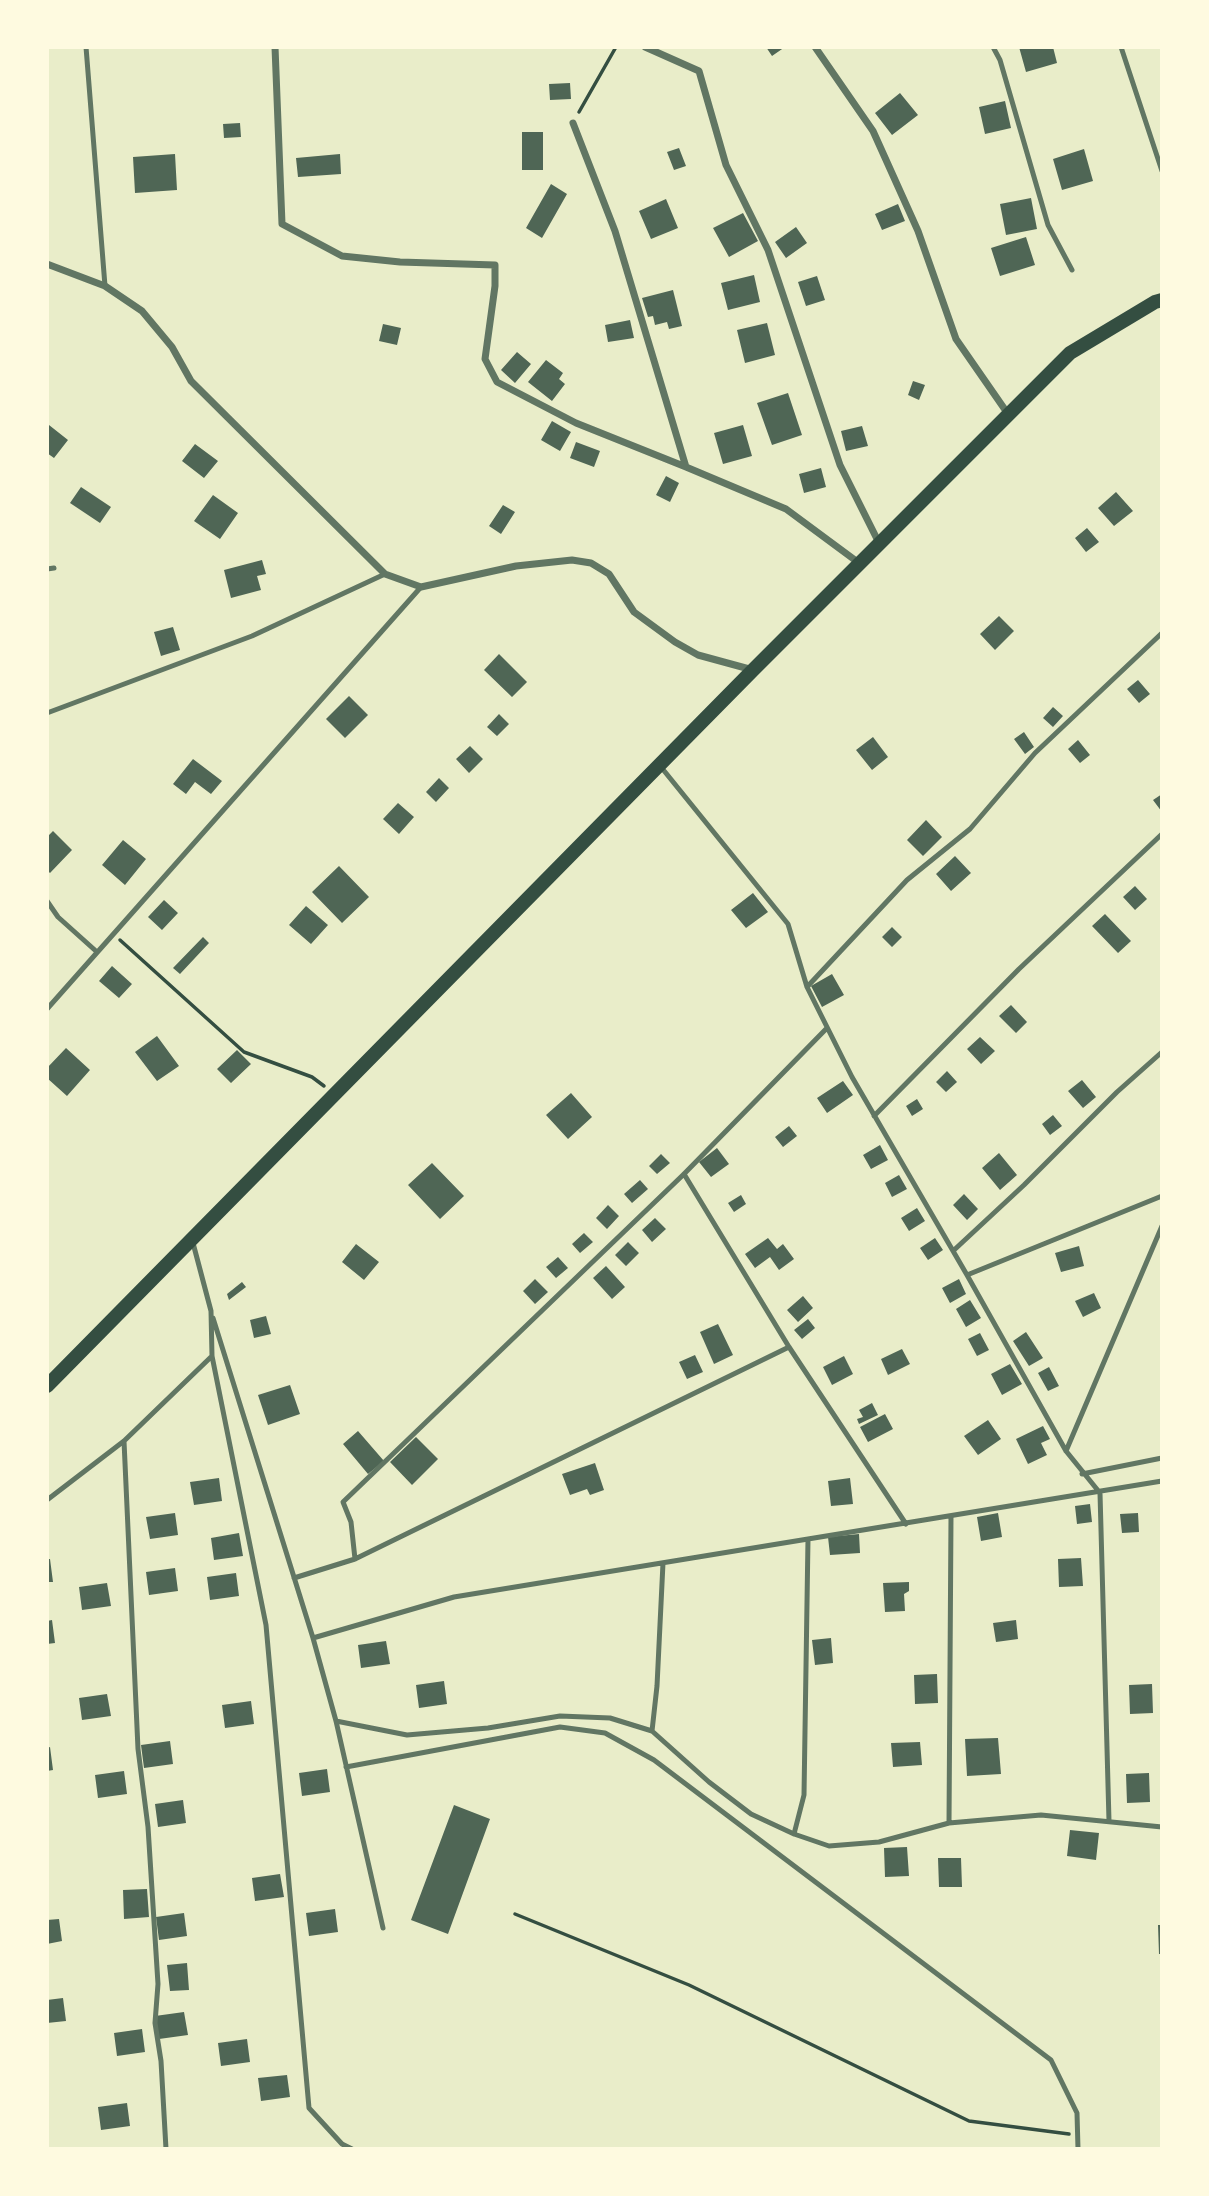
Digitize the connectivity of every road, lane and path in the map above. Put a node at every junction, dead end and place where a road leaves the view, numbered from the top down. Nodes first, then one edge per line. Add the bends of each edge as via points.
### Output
1 (86, 47) edge
2 (275, 47) edge
3 (616, 47) edge
4 (645, 47) edge
5 (815, 47) edge
6 (993, 47) edge
7 (1121, 47) edge
8 (573, 123) joint
9 (1162, 171) edge
10 (47, 264) edge
11 (1072, 270) dead end
12 (105, 286) junction
13 (1162, 300) edge
14 (1008, 414) junction
15 (687, 467) junction
16 (879, 542) junction
17 (859, 563) junction
18 (385, 574) junction
19 (421, 587) junction
20 (1162, 632) edge
21 (753, 670) junction
22 (47, 713) edge
23 (660, 764) junction
24 (1162, 835) edge
25 (47, 901) edge
26 (113, 934) junction
27 (97, 952) junction
28 (807, 987) junction
29 (47, 1009) edge
30 (827, 1028) junction
31 (1162, 1052) edge
32 (336, 1094) junction
33 (874, 1116) junction
34 (684, 1174) junction
35 (1162, 1196) edge
36 (1162, 1226) edge
37 (192, 1240) junction
38 (953, 1251) junction
39 (967, 1275) junction
40 (211, 1311) junction
41 (789, 1347) junction
42 (212, 1356) junction
43 (47, 1386) edge
44 (124, 1441) junction
45 (1066, 1451) junction
46 (1162, 1458) edge
47 (1082, 1474) junction
48 (1162, 1482) edge
49 (1100, 1493) junction
50 (47, 1500) edge
51 (951, 1516) junction
52 (906, 1524) junction
53 (807, 1539) junction
54 (355, 1559) junction
55 (663, 1563) junction
56 (294, 1578) junction
57 (313, 1638) junction
58 (336, 1721) junction
59 (652, 1731) junction
60 (346, 1767) junction
61 (1109, 1821) junction
62 (949, 1823) junction
63 (1162, 1827) edge
64 (794, 1834) junction
65 (515, 1914) dead end
66 (383, 1928) dead end
67 (1078, 2135) junction
68 (166, 2149) edge
69 (352, 2149) edge
70 (1078, 2149) edge

1 - 12 lane
2 - 15 street via 282,224 342,256 495,265 485,359 497,382 576,424
3 - 8 path
4 - 16 street via 699,72 726,165 768,250 840,465
5 - 14 street via 873,131 918,231 957,339
6 - 11 lane via 1048,225
7 - 9 lane
8 - 15 street via 615,231
10 - 12 street
12 - 18 street via 142,311 172,347 191,381
13 - 14 main road via 1070,353
14 - 16 main road
15 - 17 street via 786,509
16 - 17 main road
17 - 21 main road
18 - 19 street
18 - 22 lane via 252,636
19 - 21 street via 516,566 572,560 591,563 609,574 634,612 675,642 698,654
19 - 26 lane
20 - 28 lane via 1035,752 970,829 907,880
21 - 23 main road
23 - 28 lane via 788,924
23 - 32 main road
24 - 33 lane via 1019,969
25 - 27 lane
26 - 27 lane
26 - 32 path via 244,1052 312,1077
27 - 29 lane
28 - 30 lane
30 - 33 lane
30 - 34 lane
31 - 38 lane
32 - 37 main road
33 - 38 lane
34 - 41 lane
34 - 54 lane via 343,1502 351,1522
35 - 39 lane
36 - 45 lane
37 - 40 lane
37 - 43 main road
38 - 39 lane
39 - 45 lane
40 - 42 lane
40 - 56 lane
41 - 52 lane
41 - 54 lane
42 - 44 lane
42 - 69 lane via 266,1625 309,2108
44 - 50 lane
44 - 68 lane via 138,1749 148,1827 158,1984 155,2023
45 - 47 lane
46 - 47 lane
47 - 49 lane
48 - 49 lane
49 - 51 lane
49 - 61 lane
51 - 52 lane
51 - 62 lane
52 - 53 lane
53 - 55 lane
53 - 64 lane via 804,1795
54 - 56 lane
55 - 57 lane via 454,1597
55 - 59 lane
56 - 57 lane
57 - 58 lane
58 - 59 lane via 407,1735 560,1716 610,1717
58 - 60 lane
59 - 64 lane via 751,1814
60 - 66 lane
60 - 67 lane via 560,1727 605,1733 654,1760 1051,2060 1077,2113
61 - 62 lane via 1041,1815
61 - 63 lane
62 - 64 lane via 879,1842 829,1846
65 - 67 path via 689,1985 969,2121
67 - 70 lane

